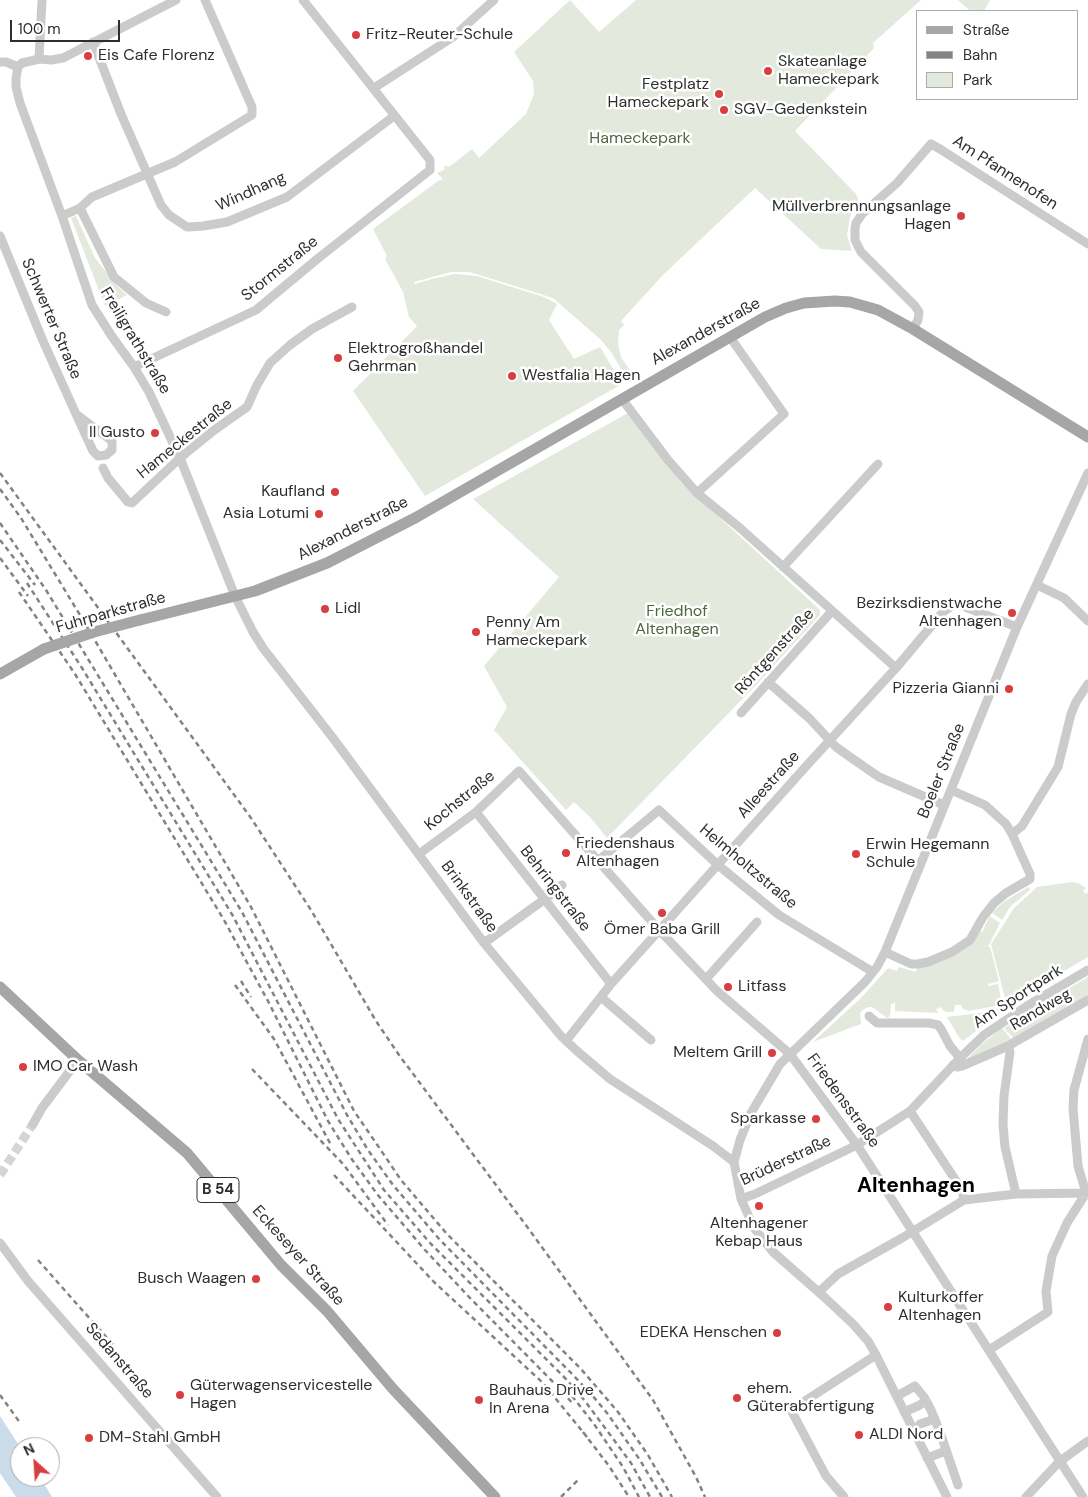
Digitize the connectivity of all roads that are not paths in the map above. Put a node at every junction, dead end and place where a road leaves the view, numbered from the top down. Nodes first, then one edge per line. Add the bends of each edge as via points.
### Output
1 (42, 0) edge
2 (176, 0) edge
3 (205, 0) edge
4 (303, 0) edge
5 (494, 0) edge
6 (93, 42) junction
7 (39, 58) junction
8 (0, 62) edge
9 (18, 67) junction
10 (374, 88) junction
11 (394, 116) junction
12 (147, 174) junction
13 (80, 208) junction
14 (62, 216) junction
15 (0, 236) edge
16 (1088, 244) edge
17 (352, 308) dead end
18 (166, 312) dead end
19 (913, 329) junction
20 (730, 337) junction
21 (134, 367) junction
22 (622, 399) junction
23 (76, 414) junction
24 (1088, 437) edge
25 (180, 458) junction
26 (878, 464) dead end
27 (103, 468) dead end
28 (1088, 473) edge
29 (696, 493) junction
30 (783, 567) junction
31 (1037, 585) junction
32 (235, 596) junction
33 (832, 611) junction
34 (1088, 622) edge
35 (1018, 627) junction
36 (896, 668) junction
37 (0, 674) edge
38 (768, 682) junction
39 (1088, 684) edge
40 (740, 713) dead end
41 (830, 740) junction
42 (519, 771) joint
43 (951, 790) junction
44 (944, 806) junction
45 (476, 812) junction
46 (1012, 834) junction
47 (419, 854) junction
48 (599, 860) junction
49 (718, 865) junction
50 (562, 885) dead end
51 (545, 900) junction
52 (757, 922) dead end
53 (660, 931) junction
54 (484, 943) junction
55 (885, 952) junction
56 (1088, 970) edge
57 (873, 972) junction
58 (706, 979) junction
59 (611, 984) junction
60 (0, 987) edge
61 (600, 997) junction
62 (1088, 1000) edge
63 (869, 1016) dead end
64 (1088, 1039) edge
65 (651, 1040) dead end
66 (566, 1041) junction
67 (1008, 1046) junction
68 (790, 1054) junction
69 (78, 1060) junction
70 (957, 1061) junction
71 (910, 1111) junction
72 (33, 1124) tunnel mouth
73 (857, 1145) junction
74 (734, 1162) junction
75 (1087, 1193) edge
76 (1016, 1194) junction
77 (741, 1199) junction
78 (964, 1200) junction
79 (912, 1232) junction
80 (0, 1243) edge
81 (819, 1292) junction
82 (990, 1350) junction
83 (876, 1355) junction
84 (897, 1396) junction
85 (926, 1400) junction
86 (904, 1412) junction
87 (935, 1419) junction
88 (920, 1424) dead end
89 (1088, 1442) edge
90 (946, 1451) junction
91 (928, 1458) junction
92 (1059, 1462) junction
93 (958, 1485) dead end
94 (217, 1497) edge
95 (495, 1497) edge
96 (844, 1497) edge
97 (947, 1497) edge
98 (1026, 1497) edge
99 (1083, 1497) edge

1 - 7 street
2 - 6 street
3 - 12 street via 252,107 252,115 175,162
4 - 10 street
5 - 10 street via 457,34
6 - 7 street via 63,58
6 - 12 street, Windhang
7 - 9 street via 22,62
8 - 9 street
9 - 14 street, Freiligrathstraße via 16,87 20,103
10 - 11 street
11 - 12 street, Windhang via 287,197 227,222 187,226 169,215
11 - 21 street, Stormstraße via 430,160 430,170 256,310
12 - 13 street via 92,197
13 - 14 street
13 - 18 street via 114,277 146,303
14 - 21 street, Freiligrathstraße via 92,305
15 - 23 street, Schwerter Straße
16 - 19 street, Am Pfannenofen via 931,144 897,183 862,214 855,229 855,240 861,252 919,312
17 - 25 street, Hameckestraße via 290,345 270,363 248,407
19 - 20 main road, Alexanderstraße via 866,306 819,301 781,310
19 - 24 main road, Alexanderstraße
20 - 22 main road, Alexanderstraße
20 - 29 street via 784,414
21 - 25 street, Freiligrathstraße
22 - 29 street
22 - 32 main road, Alexanderstraße via 374,540 310,571
23 - 23 street, Schwerter Straße via 93,451 98,456 112,450 112,441
25 - 27 street, Hameckestraße via 132,503 108,478
25 - 32 street, Freiligrathstraße
26 - 30 street
28 - 31 street, Boeler Straße
29 - 30 street
30 - 33 street
31 - 34 street via 1064,598
31 - 35 street, Boeler Straße
32 - 37 main road, Fuhrparkstraße, bridge via 112,627 44,649
32 - 47 street, Brinkstraße via 271,660
33 - 36 street
33 - 38 street, Röntgenstraße
35 - 36 street, Alleestraße via 965,606 953,605 943,612
35 - 43 street, Boeler Straße
36 - 41 street, Alleestraße
38 - 40 street, Röntgenstraße
38 - 41 street
39 - 46 street via 1071,714 1058,767 1022,826
41 - 44 street via 879,777
41 - 49 street, Alleestraße
42 - 45 street, Kochstraße
42 - 48 street, Friedensstraße
43 - 44 street, Boeler Straße
43 - 46 street via 985,805
44 - 55 street, Boeler Straße
45 - 47 street, Kochstraße
45 - 51 street, Behringstraße
46 - 55 street via 1030,878 994,903 970,940 952,952 918,964
47 - 54 street, Brinkstraße
48 - 49 street, Helmholtzstraße via 659,810
48 - 53 street, Friedensstraße
49 - 53 street, Alleestraße
49 - 57 street, Helmholtzstraße via 779,915
50 - 51 street
51 - 54 street
51 - 59 street, Behringstraße
52 - 58 street
53 - 58 street, Friedensstraße
53 - 59 street, Alleestraße
54 - 66 street, Brinkstraße
55 - 57 street, Boeler Straße
56 - 70 street, Am Sportpark via 1000,1023
57 - 68 street, Boeler Straße
58 - 68 street, Friedensstraße
59 - 61 street, Alleestraße
60 - 69 main road, Eckeseyer Straße / B 54
61 - 65 street
61 - 66 street, Alleestraße
62 - 67 street, Randweg
63 - 70 street via 877,1023 938,1025
64 - 75 street via 1072,1108 1078,1166
66 - 74 street, Brinkstraße via 610,1079
67 - 70 street, Randweg via 962,1066 957,1067
67 - 76 street via 1003,1125
68 - 73 street, Friedensstraße
68 - 74 street, Boeler Straße via 773,1075 751,1113
69 - 72 street
69 - 95 main road, Eckeseyer Straße / B 54 via 187,1153 281,1265
70 - 71 street, Brüderstraße
71 - 73 street, Brüderstraße
71 - 78 street via 962,1190
73 - 77 street, Brüderstraße
73 - 79 street, Friedensstraße
74 - 77 street
75 - 76 street
75 - 82 street via 1067,1223 1052,1256 1046,1291 1048,1312
76 - 78 street
77 - 81 street via 766,1245
78 - 79 street
79 - 81 street via 838,1274
79 - 82 street, Friedensstraße
80 - 94 street, Sedanstraße via 28,1281
81 - 83 street via 853,1324
82 - 92 street, Friedensstraße
83 - 84 street
83 - 96 street via 791,1410 826,1476
84 - 85 street via 915,1386
84 - 86 street
85 - 86 street
85 - 87 street
86 - 91 street
87 - 88 street
87 - 90 street
89 - 92 street
90 - 91 street
90 - 93 street
91 - 97 street
92 - 98 street
92 - 99 street, Friedensstraße

